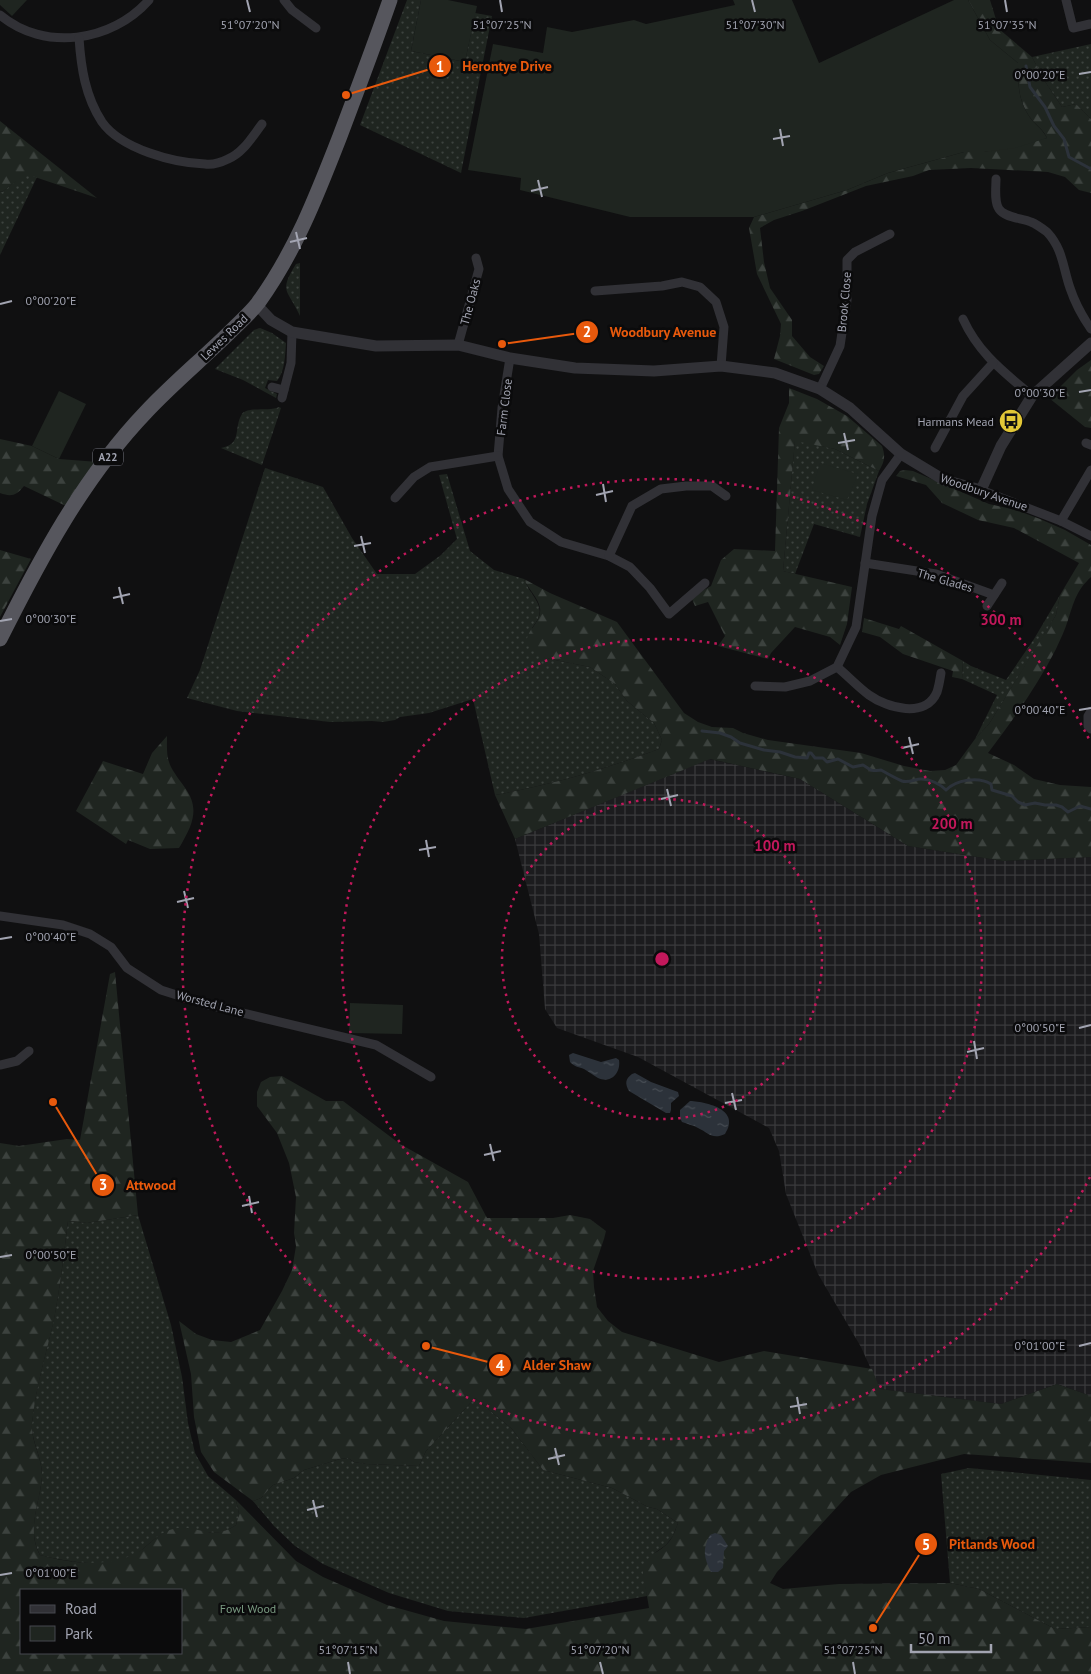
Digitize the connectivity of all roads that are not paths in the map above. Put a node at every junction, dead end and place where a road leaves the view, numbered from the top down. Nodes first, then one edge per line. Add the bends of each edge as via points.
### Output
1 (149, 0) edge
2 (284, 0) edge
3 (390, 0) edge
4 (1066, 0) edge
5 (0, 15) edge
6 (1090, 24) dead end
7 (316, 28) dead end
8 (79, 38) junction
9 (262, 124) dead end
10 (996, 179) dead end
11 (890, 234) dead end
12 (476, 258) dead end
13 (595, 291) dead end
14 (257, 305) junction
15 (963, 318) dead end
16 (1091, 329) edge
17 (292, 332) junction
18 (1091, 343) edge
19 (458, 345) junction
20 (510, 358) junction
21 (993, 363) junction
22 (721, 366) junction
23 (272, 387) dead end
24 (820, 389) junction
25 (1032, 396) junction
26 (935, 448) dead end
27 (901, 454) junction
28 (498, 456) junction
29 (1091, 470) edge
30 (981, 490) junction
31 (726, 496) dead end
32 (395, 498) dead end
33 (1061, 521) junction
34 (1091, 536) edge
35 (609, 556) junction
36 (865, 563) junction
37 (705, 582) dead end
38 (1002, 582) dead end
39 (994, 595) junction
40 (987, 606) dead end
41 (0, 639) edge
42 (837, 666) junction
43 (941, 673) dead end
44 (755, 686) dead end
45 (1091, 711) edge
46 (1091, 729) edge
47 (0, 916) edge
48 (29, 1050) dead end
49 (0, 1065) edge
50 (431, 1077) dead end

1 - 8 street via 125,22
2 - 7 street
3 - 14 highway, Lewes Road / A22 via 310,214 278,274
4 - 6 street via 1073,28
5 - 8 street via 14,26 35,35
8 - 9 street via 84,79 103,123 122,140 148,153 207,165 240,153
10 - 16 street via 999,209 1004,214 1031,222 1056,244 1078,309
11 - 24 street, Brook Close via 855,252 847,260 847,300 840,346
12 - 19 street, The Oaks via 479,269
13 - 22 street via 682,282 700,287 716,302 724,327
14 - 17 street, Woodbury Avenue via 271,320
14 - 41 highway, Lewes Road / A22 via 144,413 105,460 72,507
15 - 21 street via 971,336
17 - 19 street, Woodbury Avenue via 376,346
17 - 23 street via 283,394
18 - 25 street
19 - 20 street, Woodbury Avenue
20 - 22 street, Woodbury Avenue via 575,368 654,371
20 - 28 street, Farm Close
21 - 25 street
21 - 26 street via 963,396
22 - 24 street, Woodbury Avenue via 775,373
24 - 27 street, Woodbury Avenue via 850,408
25 - 30 street via 1001,446
27 - 30 street, Woodbury Avenue via 944,480
27 - 36 street via 882,480 872,516
28 - 32 street via 430,467 414,477
28 - 35 street, Farm Close via 508,489 530,522 561,542
29 - 33 street
30 - 33 street, Woodbury Avenue
31 - 35 street via 712,486 661,490 632,506
33 - 34 street, Woodbury Avenue
35 - 37 street, Farm Close via 630,568 669,614
36 - 39 street, The Glades via 936,574
36 - 42 street via 856,626
38 - 39 street
39 - 40 street
42 - 43 street via 870,695 888,705 913,709 932,701
42 - 44 street via 810,681 785,688
45 - 46 street via 1088,716
47 - 50 street, Worsted Lane via 63,925 81,931 111,947 127,968 161,990 205,1004 376,1045
48 - 49 street via 17,1061

